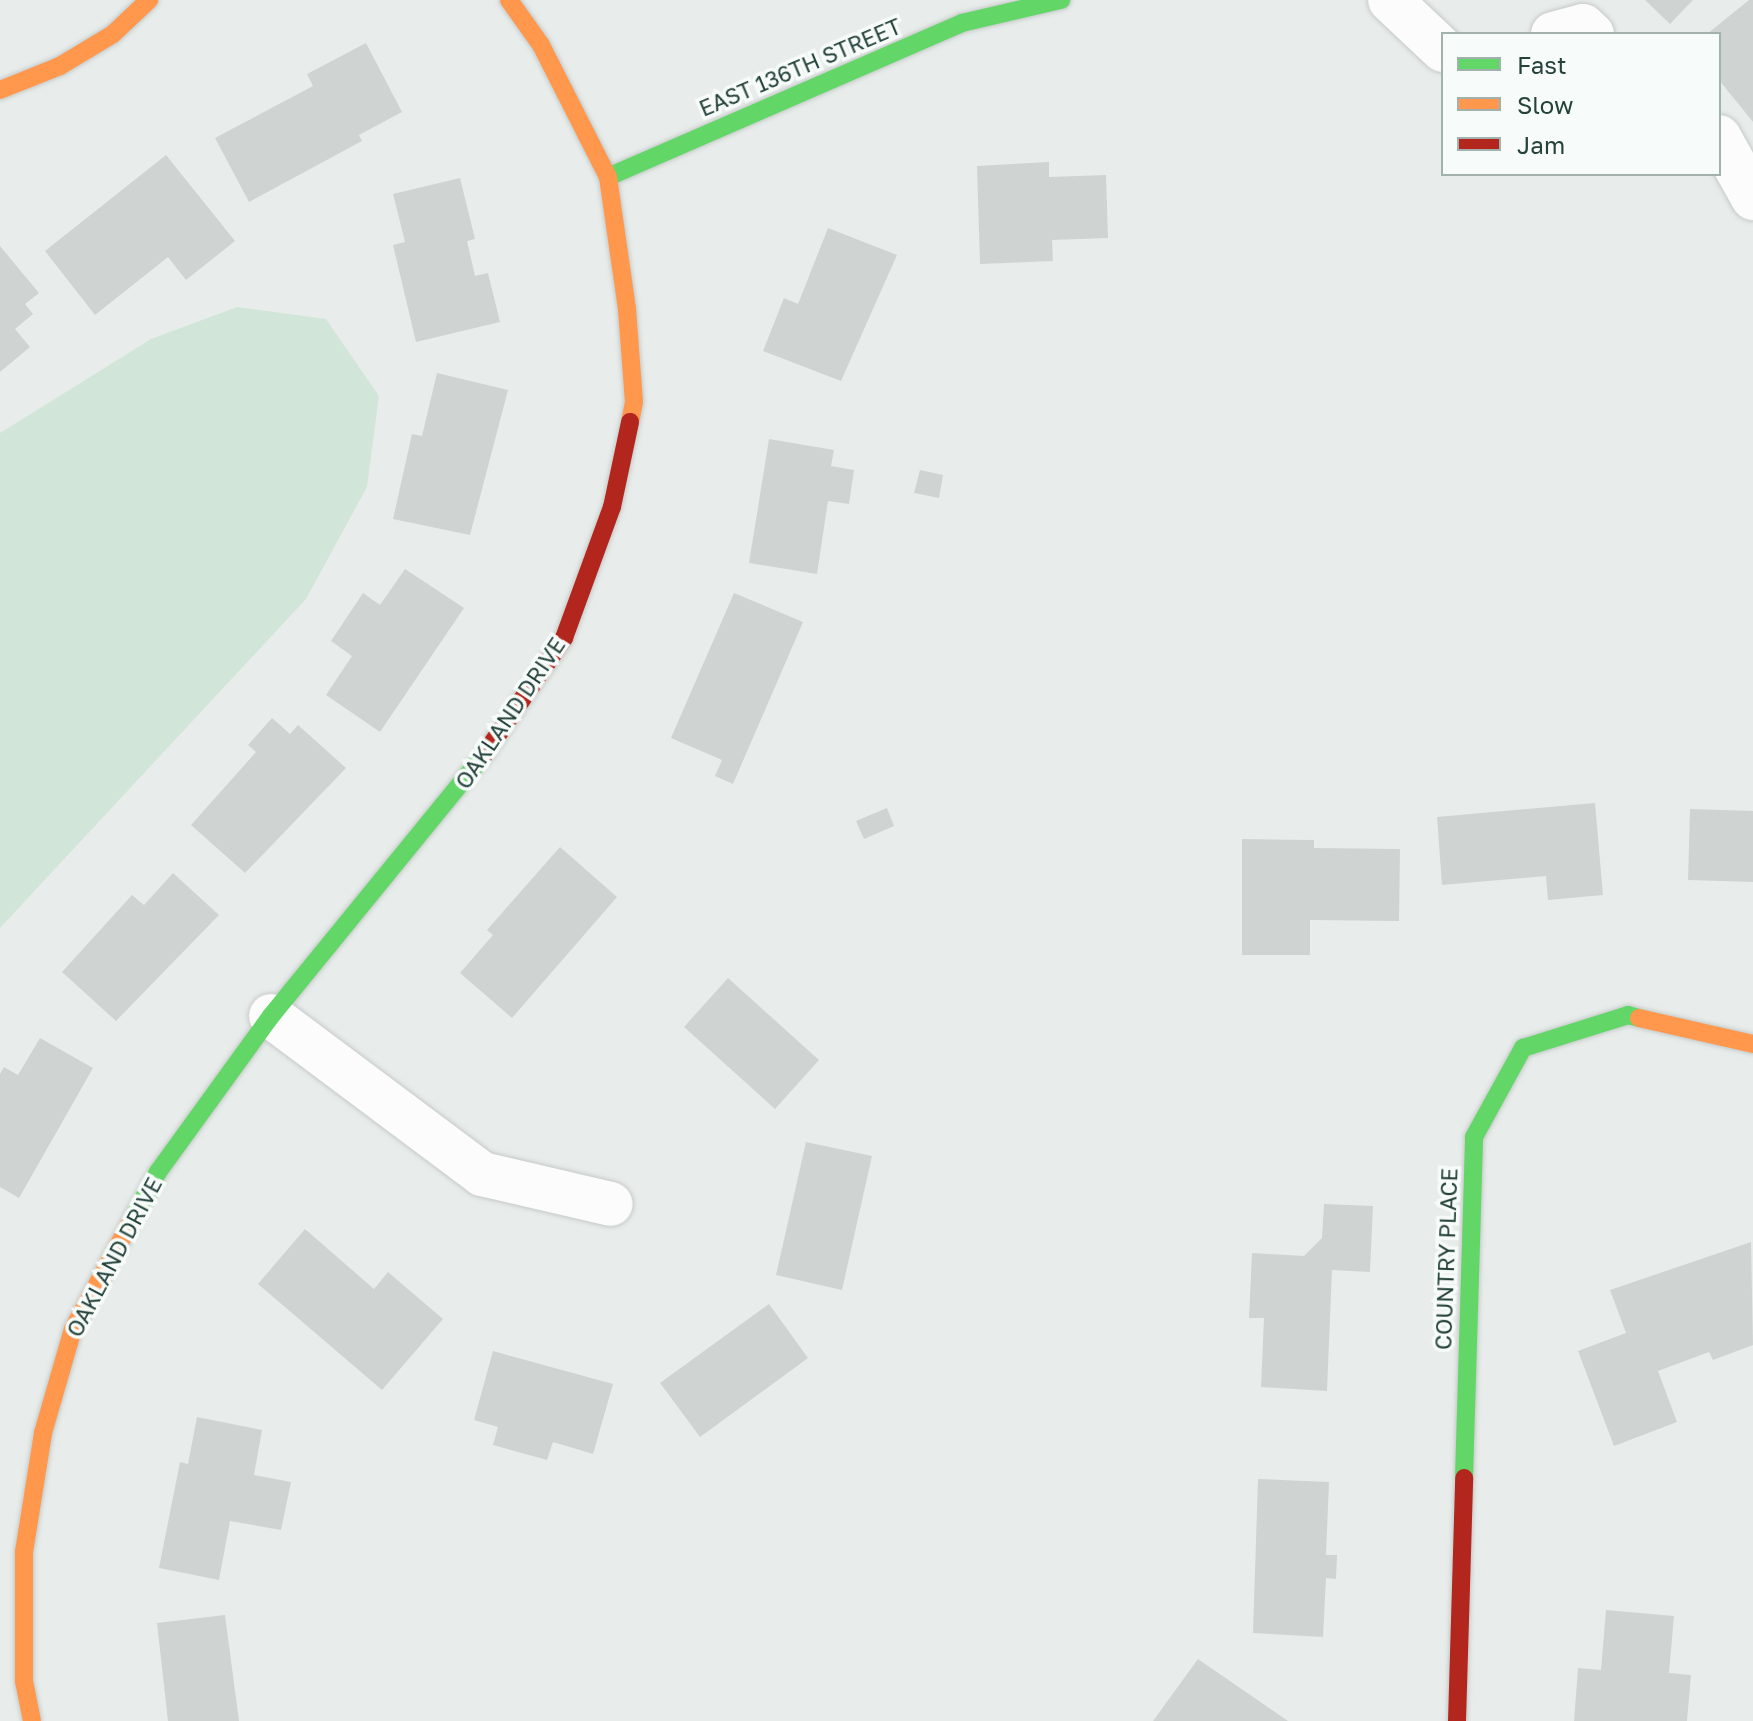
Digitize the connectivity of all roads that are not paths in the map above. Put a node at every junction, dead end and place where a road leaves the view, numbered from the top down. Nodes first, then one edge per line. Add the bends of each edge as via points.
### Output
1 (149, 0) edge
2 (509, 0) edge
3 (1061, 0) edge
4 (1390, 0) edge
5 (1560, 32) edge
6 (1590, 32) edge
7 (1441, 48) edge
8 (0, 90) edge
9 (1721, 141) edge
10 (608, 177) junction
11 (1753, 198) edge
12 (271, 1016) junction
13 (1753, 1044) edge
14 (611, 1204) dead end
15 (32, 1721) edge
16 (1457, 1721) edge

1 - 8 street via 113,34 60,66
2 - 10 street, OAKLAND DRIVE via 541,45
3 - 10 street, EAST 136TH STREET via 962,23
4 - 7 street
5 - 6 street via 1583,26
9 - 11 street
10 - 12 street, OAKLAND DRIVE via 634,402 612,507 564,638 471,774
12 - 14 street via 482,1174
12 - 15 street, OAKLAND DRIVE via 158,1172 73,1329 43,1433 24,1552 24,1681
13 - 16 street, COUNTRY PLACE via 1628,1015 1523,1048 1474,1137

